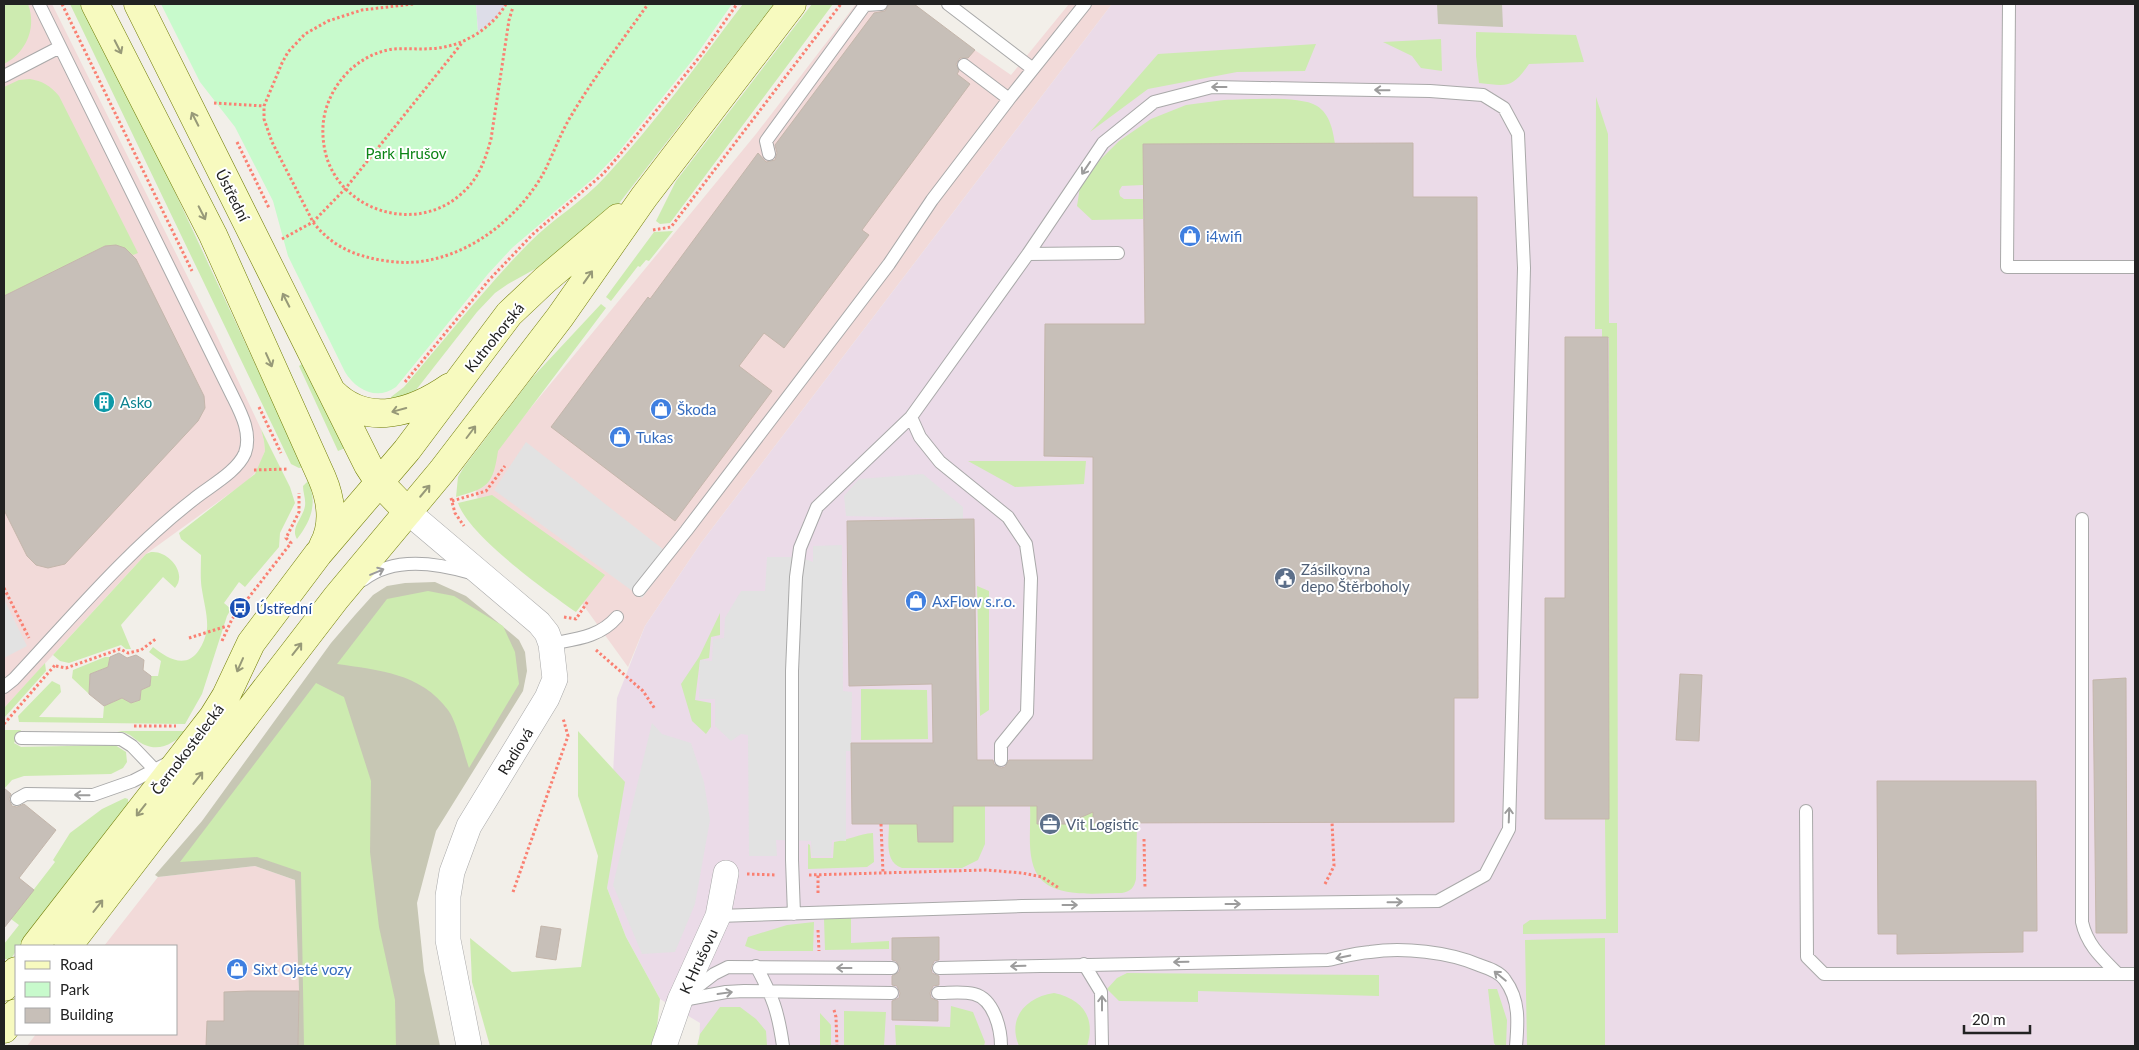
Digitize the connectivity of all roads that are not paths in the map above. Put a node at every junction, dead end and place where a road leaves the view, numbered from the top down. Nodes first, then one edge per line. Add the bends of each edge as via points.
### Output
1 (39, 4) edge
2 (96, 4) edge
3 (138, 4) edge
4 (792, 4) edge
5 (881, 4) edge
6 (948, 4) edge
7 (1085, 4) edge
8 (2009, 4) edge
9 (60, 47) junction
10 (964, 65) dead end
11 (1033, 68) junction
12 (4, 76) edge
13 (1009, 99) junction
14 (769, 154) dead end
15 (644, 197) junction
16 (1118, 253) dead end
17 (1028, 254) junction
18 (2135, 267) edge
19 (458, 382) junction
20 (331, 391) junction
21 (910, 417) junction
22 (318, 468) junction
23 (372, 490) junction
24 (408, 512) junction
25 (2082, 520) dead end
26 (318, 554) junction
27 (485, 577) junction
28 (638, 590) dead end
29 (336, 598) junction
30 (617, 617) dead end
31 (551, 644) junction
32 (4, 687) edge
33 (183, 737) junction
34 (21, 738) dead end
35 (1001, 760) dead end
36 (156, 771) junction
37 (17, 799) dead end
38 (1806, 811) dead end
39 (726, 873) dead end
40 (794, 914) junction
41 (718, 916) junction
42 (36, 945) edge
43 (69, 945) edge
44 (1084, 964) junction
45 (756, 966) junction
46 (892, 968) dead end
47 (939, 968) dead end
48 (15, 972) edge
49 (2118, 974) junction
50 (2135, 974) edge
51 (4, 987) edge
52 (770, 991) junction
53 (892, 993) dead end
54 (938, 993) dead end
55 (680, 1000) junction
56 (15, 1014) edge
57 (4, 1029) edge
58 (469, 1046) edge
59 (664, 1046) edge
60 (783, 1046) edge
61 (1001, 1046) edge
62 (1102, 1046) edge
63 (1516, 1046) edge

1 - 9 lane
2 -> 22 main road via 213,234
20 -> 3 main road, Ústřední
4 - 15 main road, Kutnohorská
5 - 14 lane via 865,5 766,141
6 - 11 lane
7 - 11 lane
8 - 18 lane via 2008,267
9 - 12 lane
9 - 32 lane via 240,412 247,440 244,454 236,466 135,549
10 - 13 lane
11 - 13 lane
13 - 28 lane via 932,200 878,279
15 - 19 main road, Kutnohorská via 573,255 509,314
24 -> 15 main road, Kutnohorská via 560,317
16 - 17 lane
17 - 21 lane
40 -> 17 lane via 1022,906 1438,901 1485,875 1509,829 1524,268 1518,134 1504,108 1483,95 1430,91 1212,87 1154,102 1103,143
19 -> 20 main road via 424,402 385,413 351,408
19 - 23 main road, Kutnohorská
20 - 23 main road, Ústřední via 368,465
21 - 35 lane via 920,437 940,462 1008,517 1026,544 1031,578 1027,713 1001,745
21 - 40 lane via 818,507 800,548 792,671
22 - 23 main road via 340,486
22 - 26 main road via 328,494 330,511 326,540
23 - 24 main road
23 - 26 main road, Černokostelecká
24 - 27 street, Radiová
24 - 29 main road, Černokostelecká
25 - 49 lane via 2082,922 2091,947
26 -> 33 main road, Černokostelecká via 250,643 220,707
29 -> 27 lane via 367,576 400,565 439,565
27 - 31 street, Radiová via 539,623
43 -> 29 main road, Černokostelecká
30 - 31 lane via 605,629 582,638
31 - 58 street, Radiová via 554,679 547,698 468,826 452,872 446,918 448,940
33 - 36 lane
33 -> 42 main road, Černokostelecká
34 - 36 lane via 120,739 132,746
36 -> 37 lane via 94,795 26,794
38 - 49 lane via 1807,957 1824,974
39 - 41 street, K Hrušovu
40 - 41 lane
41 - 55 street, K Hrušovu
44 -> 47 lane
62 -> 44 lane via 1102,992
63 -> 44 lane via 1518,1019 1515,998 1504,978 1468,959 1417,951 1371,951 1328,960
46 -> 45 lane
45 - 52 lane
45 - 55 lane via 728,967
48 - 51 main road
49 - 50 lane
52 - 53 lane
55 -> 52 lane via 726,992
52 - 60 lane via 778,1012
54 - 61 lane via 975,994 990,1004 1000,1030
55 - 59 street, K Hrušovu
56 - 57 main road

